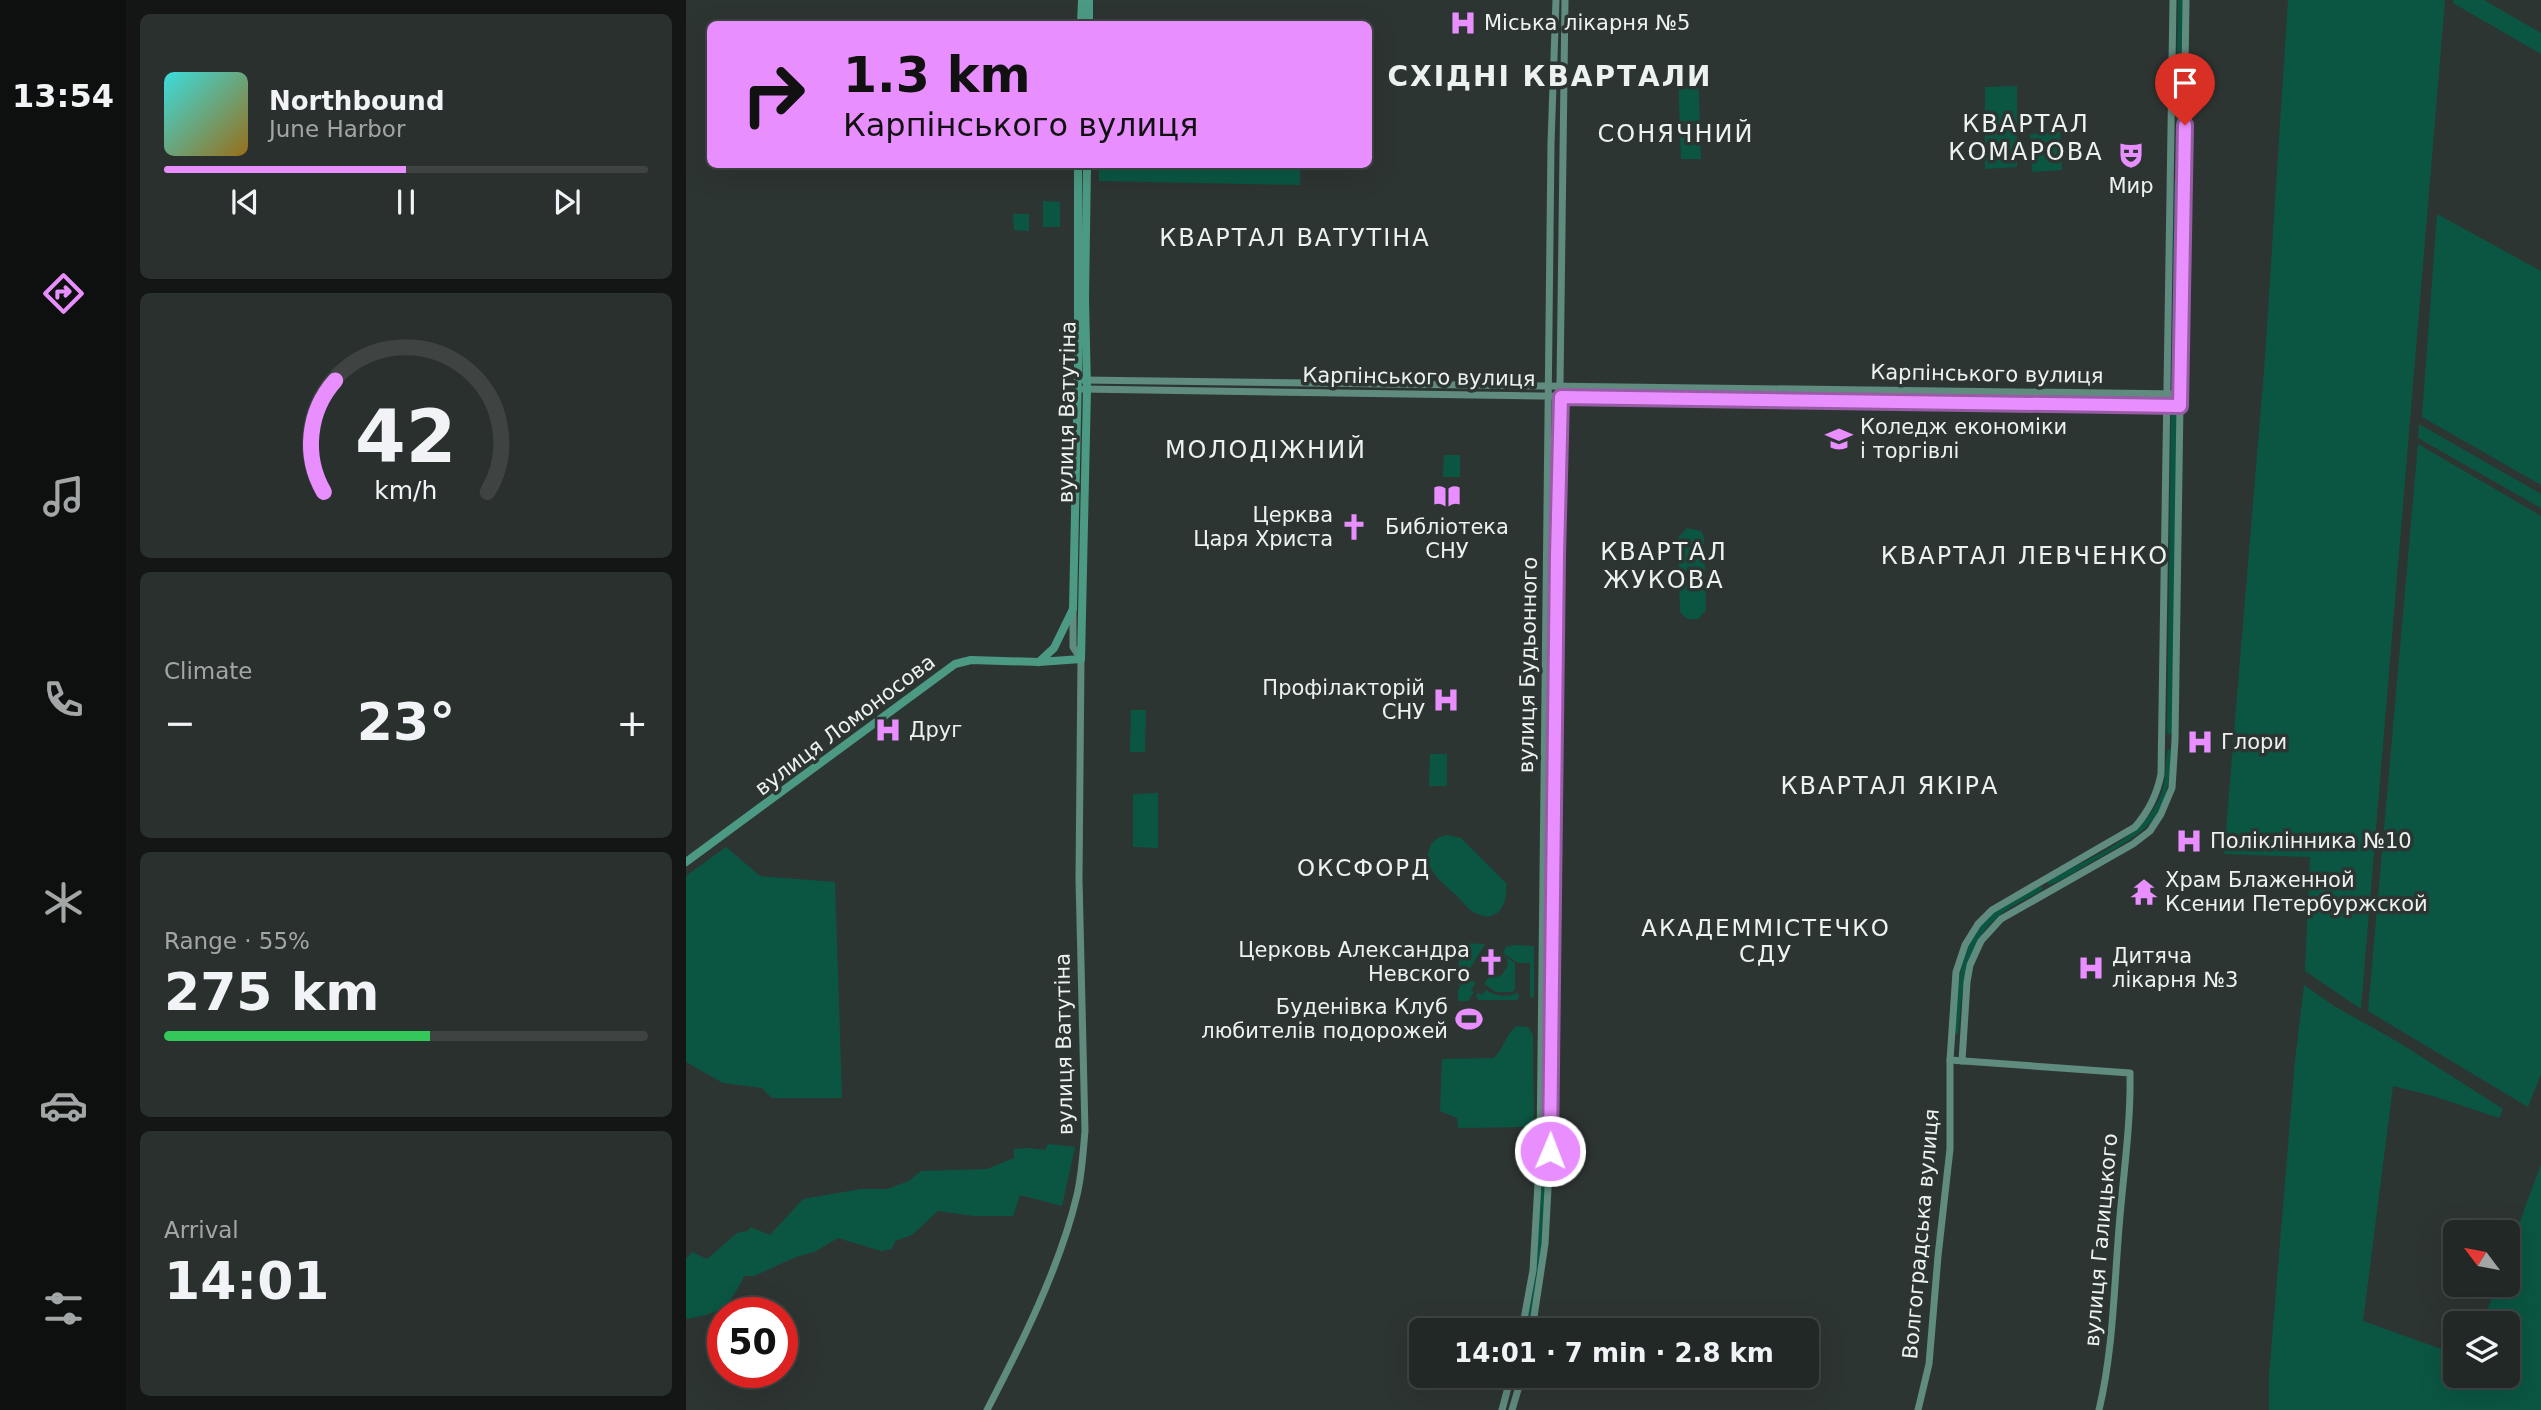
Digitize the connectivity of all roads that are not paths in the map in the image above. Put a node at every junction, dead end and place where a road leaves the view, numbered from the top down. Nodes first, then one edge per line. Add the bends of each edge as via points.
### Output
1 (1082, 0) edge
2 (1089, 0) edge
3 (1556, 0) edge
4 (1565, 0) edge
5 (2173, 0) edge
6 (2186, 0) edge
7 (1081, 21) edge
8 (1090, 21) edge
9 (1078, 168) edge
10 (1087, 168) edge
11 (1083, 385) junction
12 (1549, 386) junction
13 (1561, 386) junction
14 (2168, 394) junction
15 (2181, 394) junction
16 (1549, 397) junction
17 (1561, 397) junction
18 (2168, 406) junction
19 (2180, 406) junction
20 (1073, 609) junction
21 (1081, 659) junction
22 (1039, 662) junction
23 (686, 862) edge
24 (1542, 880) junction
25 (1552, 880) junction
26 (1950, 1060) junction
27 (1962, 1061) junction
28 (1524, 1318) edge
29 (1534, 1318) edge
30 (1508, 1388) edge
31 (1518, 1388) edge
32 (987, 1410) edge
33 (1502, 1410) edge
34 (1512, 1410) edge
35 (1918, 1410) edge
36 (2099, 1410) edge

1 - 7 main road
2 - 8 main road
3 - 12 street, вулиця Будьонного
4 - 13 street, вулиця Будьонного
5 - 14 street, Волгоградська вулиця
6 - 15 street
9 - 11 main road, вулиця Ватутіна
10 - 11 main road, вулиця Ватутіна
11 - 12 street, Карпінського вулиця
11 - 16 street, Карпінського вулиця
11 - 20 main road, вулиця Ватутіна
11 - 21 main road, вулиця Ватутіна
12 - 13 street, Карпінського вулиця
12 - 16 street, вулиця Будьонного
13 - 14 street, Карпінського вулиця
13 - 17 street, вулиця Будьонного
14 - 15 street, Карпінського вулиця
14 - 18 street, Волгоградська вулиця
15 - 19 street
16 - 17 street, Карпінського вулиця
16 - 24 street, вулиця Будьонного
17 - 18 street, Карпінського вулиця
17 - 25 street, вулиця Будьонного
18 - 19 street, Карпінського вулиця
18 - 26 street, Волгоградська вулиця via 2159,787 2134,827 2007,899 1978,924 1956,972
19 - 27 street via 2172,788 2161,814 2133,845 2001,919 1980,941 1967,982
20 - 21 street, вулиця Ватутіна via 1073,647
20 - 22 main road via 1054,648
21 - 22 main road, вулиця Ломоносова
21 - 32 street, вулиця Ватутіна via 1082,1164 1058,1254 1025,1336
22 - 23 main road, вулиця Ломоносова via 971,660 955,664
24 - 25 street
24 - 28 street, вулиця Будьонного via 1540,1149 1533,1270
25 - 29 street, вулиця Будьонного via 1549,1165 1545,1244
26 - 27 street
26 - 35 street, Волгоградська вулиця via 1950,1149 1929,1364
27 - 36 street, вулиця Галицького via 2130,1073 2112,1323
30 - 33 street
31 - 34 street

